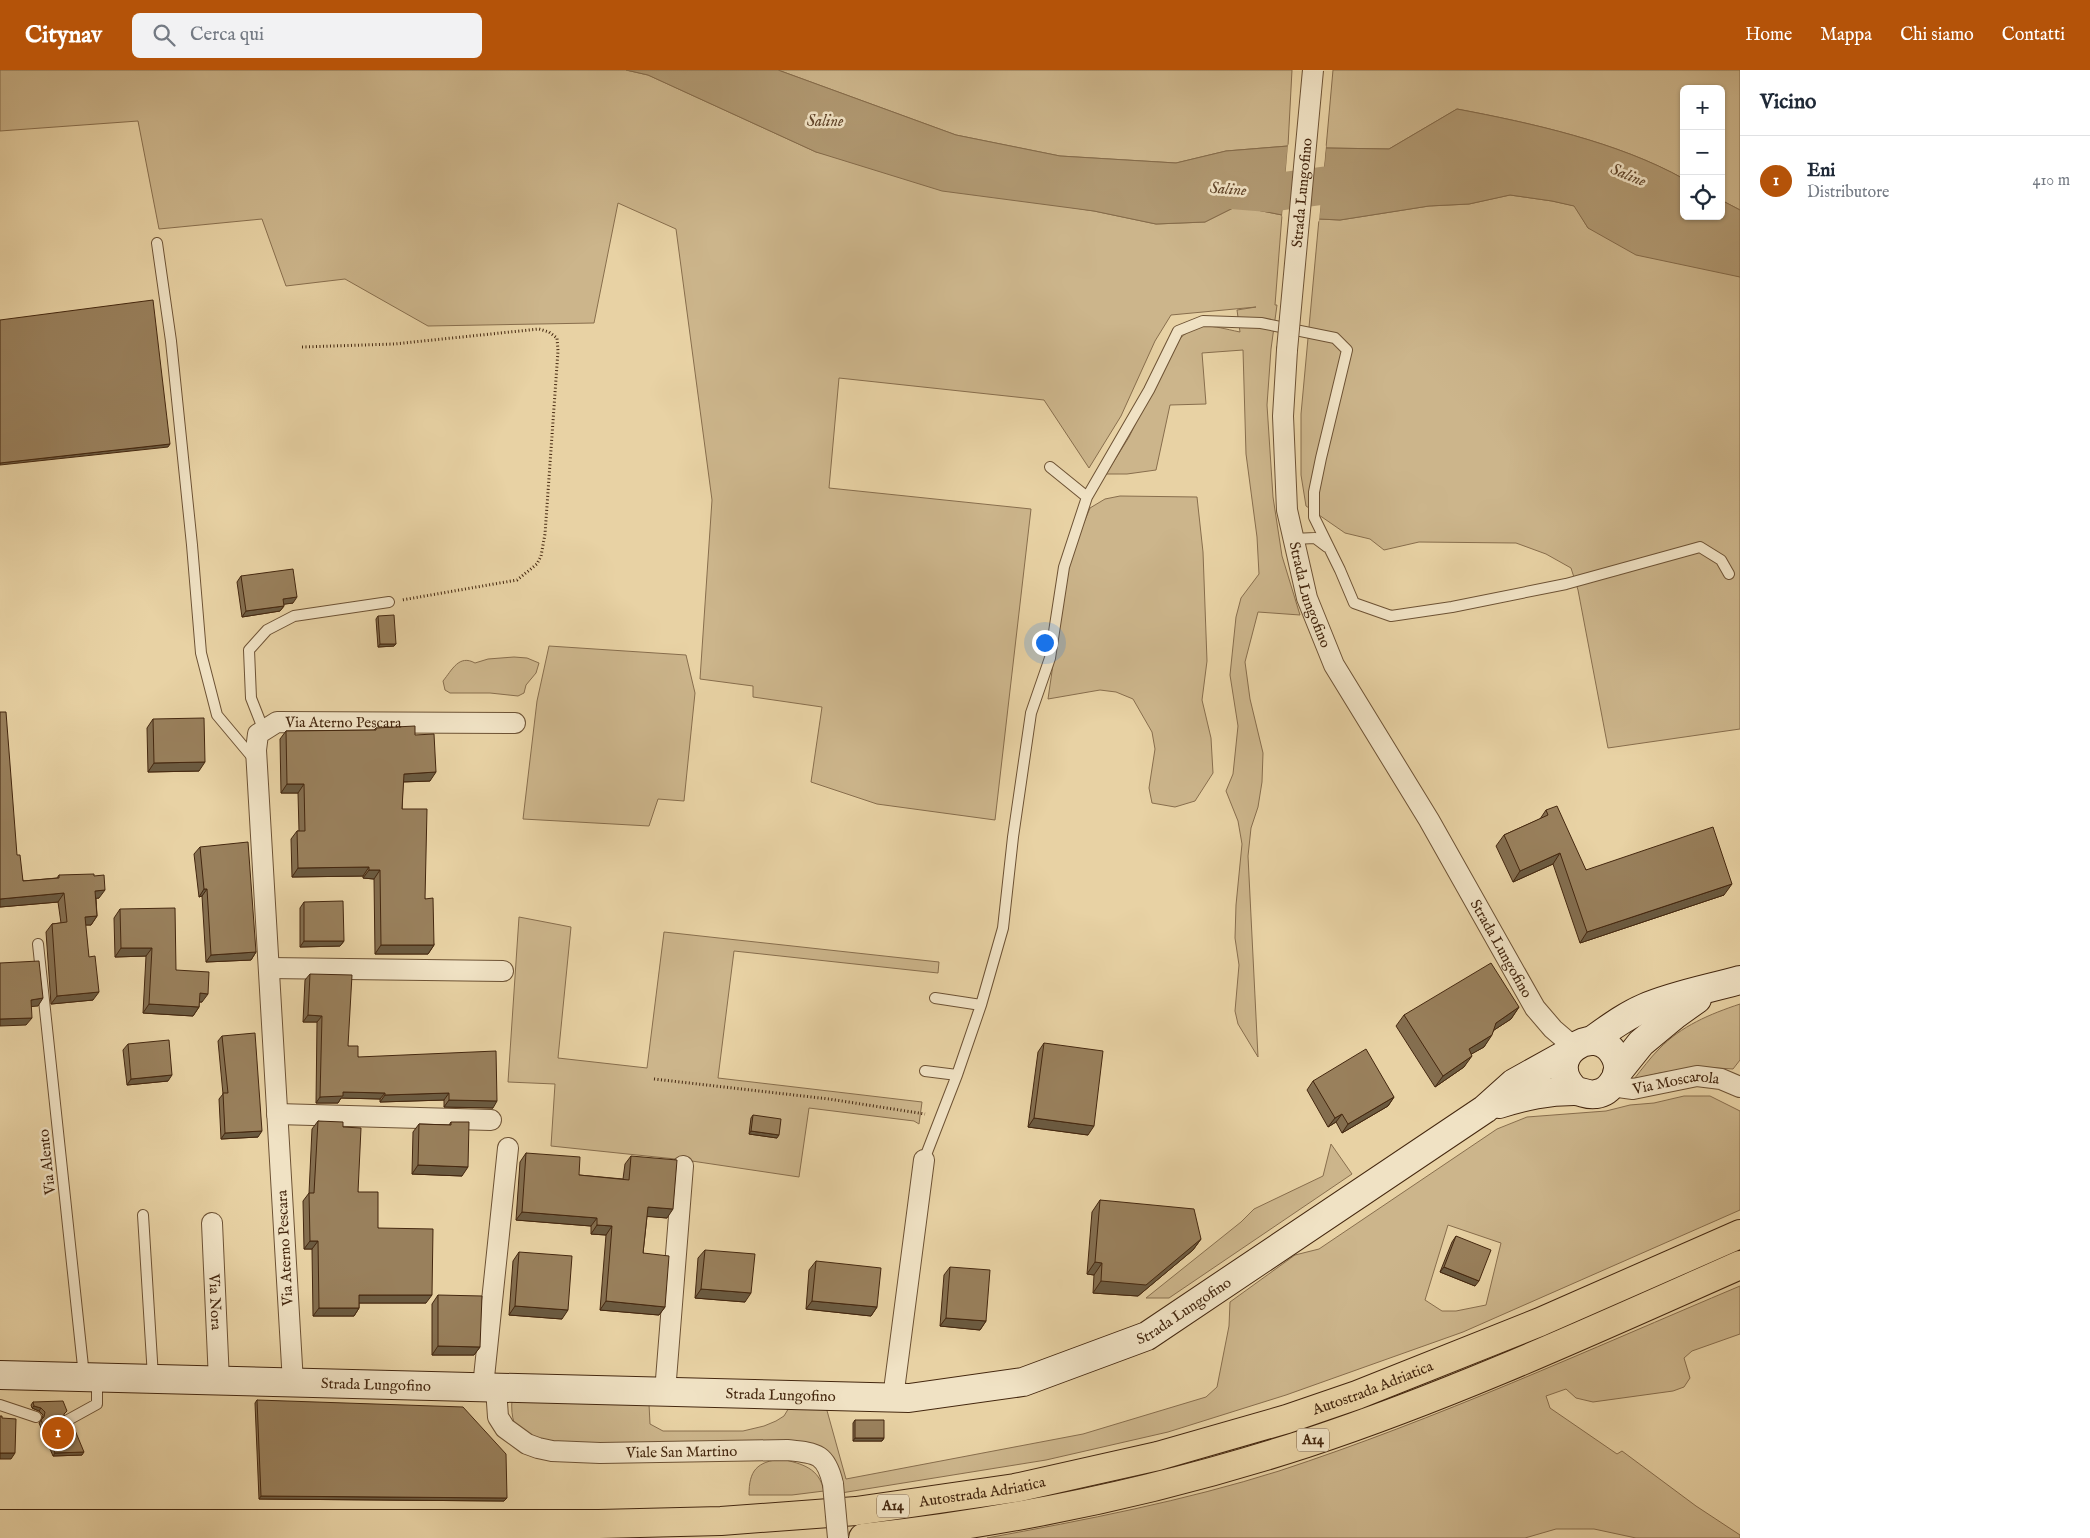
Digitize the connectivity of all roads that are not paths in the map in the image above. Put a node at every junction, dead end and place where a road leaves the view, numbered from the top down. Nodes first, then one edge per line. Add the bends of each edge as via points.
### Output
1 (1313, 70) edge
2 (157, 243) dead end
3 (1050, 467) dead end
4 (1087, 497) junction
5 (1293, 539) junction
6 (1330, 549) junction
7 (1729, 574) dead end
8 (389, 602) road end
9 (515, 723) dead end
10 (264, 730) junction
11 (257, 763) junction
12 (38, 944) dead end
13 (268, 968) junction
14 (503, 971) dead end
15 (1729, 983) edge
16 (935, 998) dead end
17 (980, 1005) junction
18 (1578, 1047) junction
19 (926, 1071) dead end
20 (957, 1075) junction
21 (1614, 1079) junction
22 (1740, 1087) edge
23 (1576, 1091) junction
24 (1485, 1109) junction
25 (277, 1114) junction
26 (492, 1120) dead end
27 (508, 1148) dead end
28 (924, 1160) joint
29 (682, 1166) dead end
30 (143, 1216) dead end
31 (212, 1223) dead end
32 (1740, 1234) edge
33 (1740, 1265) edge
34 (0, 1375) edge
35 (90, 1377) junction
36 (154, 1379) junction
37 (219, 1381) junction
38 (293, 1382) junction
39 (490, 1388) junction
40 (664, 1392) junction
41 (893, 1398) junction
42 (0, 1405) edge
43 (36, 1417) dead end
44 (68, 1420) dead end
45 (0, 1524) edge
46 (838, 1538) edge
47 (863, 1538) edge

1 - 5 street, Strada Lungofino, bridge via 1283,416 1287,510
2 - 11 lane via 171,341 201,653 217,715
3 - 4 lane
4 - 6 lane via 1149,390 1178,330 1203,321 1261,323 1335,338 1348,350 1314,492 1314,517
4 - 17 lane via 1064,567 1050,658 1031,713 1003,928
5 - 6 lane via 1315,538
5 - 18 street, Strada Lungofino via 1307,598 1334,665 1429,820 1535,1008 1553,1029
6 - 7 lane via 1354,603 1391,616 1566,584 1700,547 1721,560
8 - 10 lane via 294,616 267,630 249,650 251,698
9 - 10 street, Via Aterno Pescara via 277,722
10 - 11 street, Via Aterno Pescara via 258,734
11 - 13 street, Via Aterno Pescara
12 - 35 lane, Via Alento
13 - 14 street
13 - 25 street, Via Aterno Pescara
15 - 18 main road, Strada Lungofino via 1643,1008
15 - 21 main road, Strada Lungofino via 1676,1014 1641,1043
16 - 17 lane
17 - 20 lane
18 - 21 main road, Strada Lungofino via 1599,1042 1612,1051 1616,1058
18 - 23 main road via 1564,1070
18 - 24 main road, Strada Lungofino via 1514,1083
19 - 20 lane
20 - 28 lane
21 - 22 street, Via Moscarola via 1633,1089 1697,1076 1721,1078
21 - 23 main road, Strada Lungofino via 1599,1094
23 - 24 main road, Strada Lungofino via 1532,1094
24 - 41 main road, Strada Lungofino via 1147,1336 1023,1382
25 - 26 street
25 - 38 street, Via Aterno Pescara
27 - 39 street, Viale San Martino
28 - 41 street
29 - 40 street
30 - 36 lane
31 - 37 street, Via Nora
32 - 45 highway, Autostrada Adriatica / A14 via 1540,1322 1357,1395 1158,1456 1015,1488 856,1511 721,1521
33 - 47 highway, Autostrada Adriatica / A14 via 1431,1397 1306,1443 1189,1478 1046,1511
34 - 35 main road, Strada Lungofino
35 - 36 main road, Strada Lungofino
35 - 44 lane, Via Alento via 97,1404
36 - 37 main road, Strada Lungofino
37 - 38 main road, Strada Lungofino
38 - 39 main road, Strada Lungofino
39 - 40 main road, Strada Lungofino
39 - 46 street, Viale San Martino, bridge via 498,1417 505,1428 527,1444 552,1451 788,1450 818,1455 830,1468
40 - 41 main road, Strada Lungofino
42 - 43 lane

